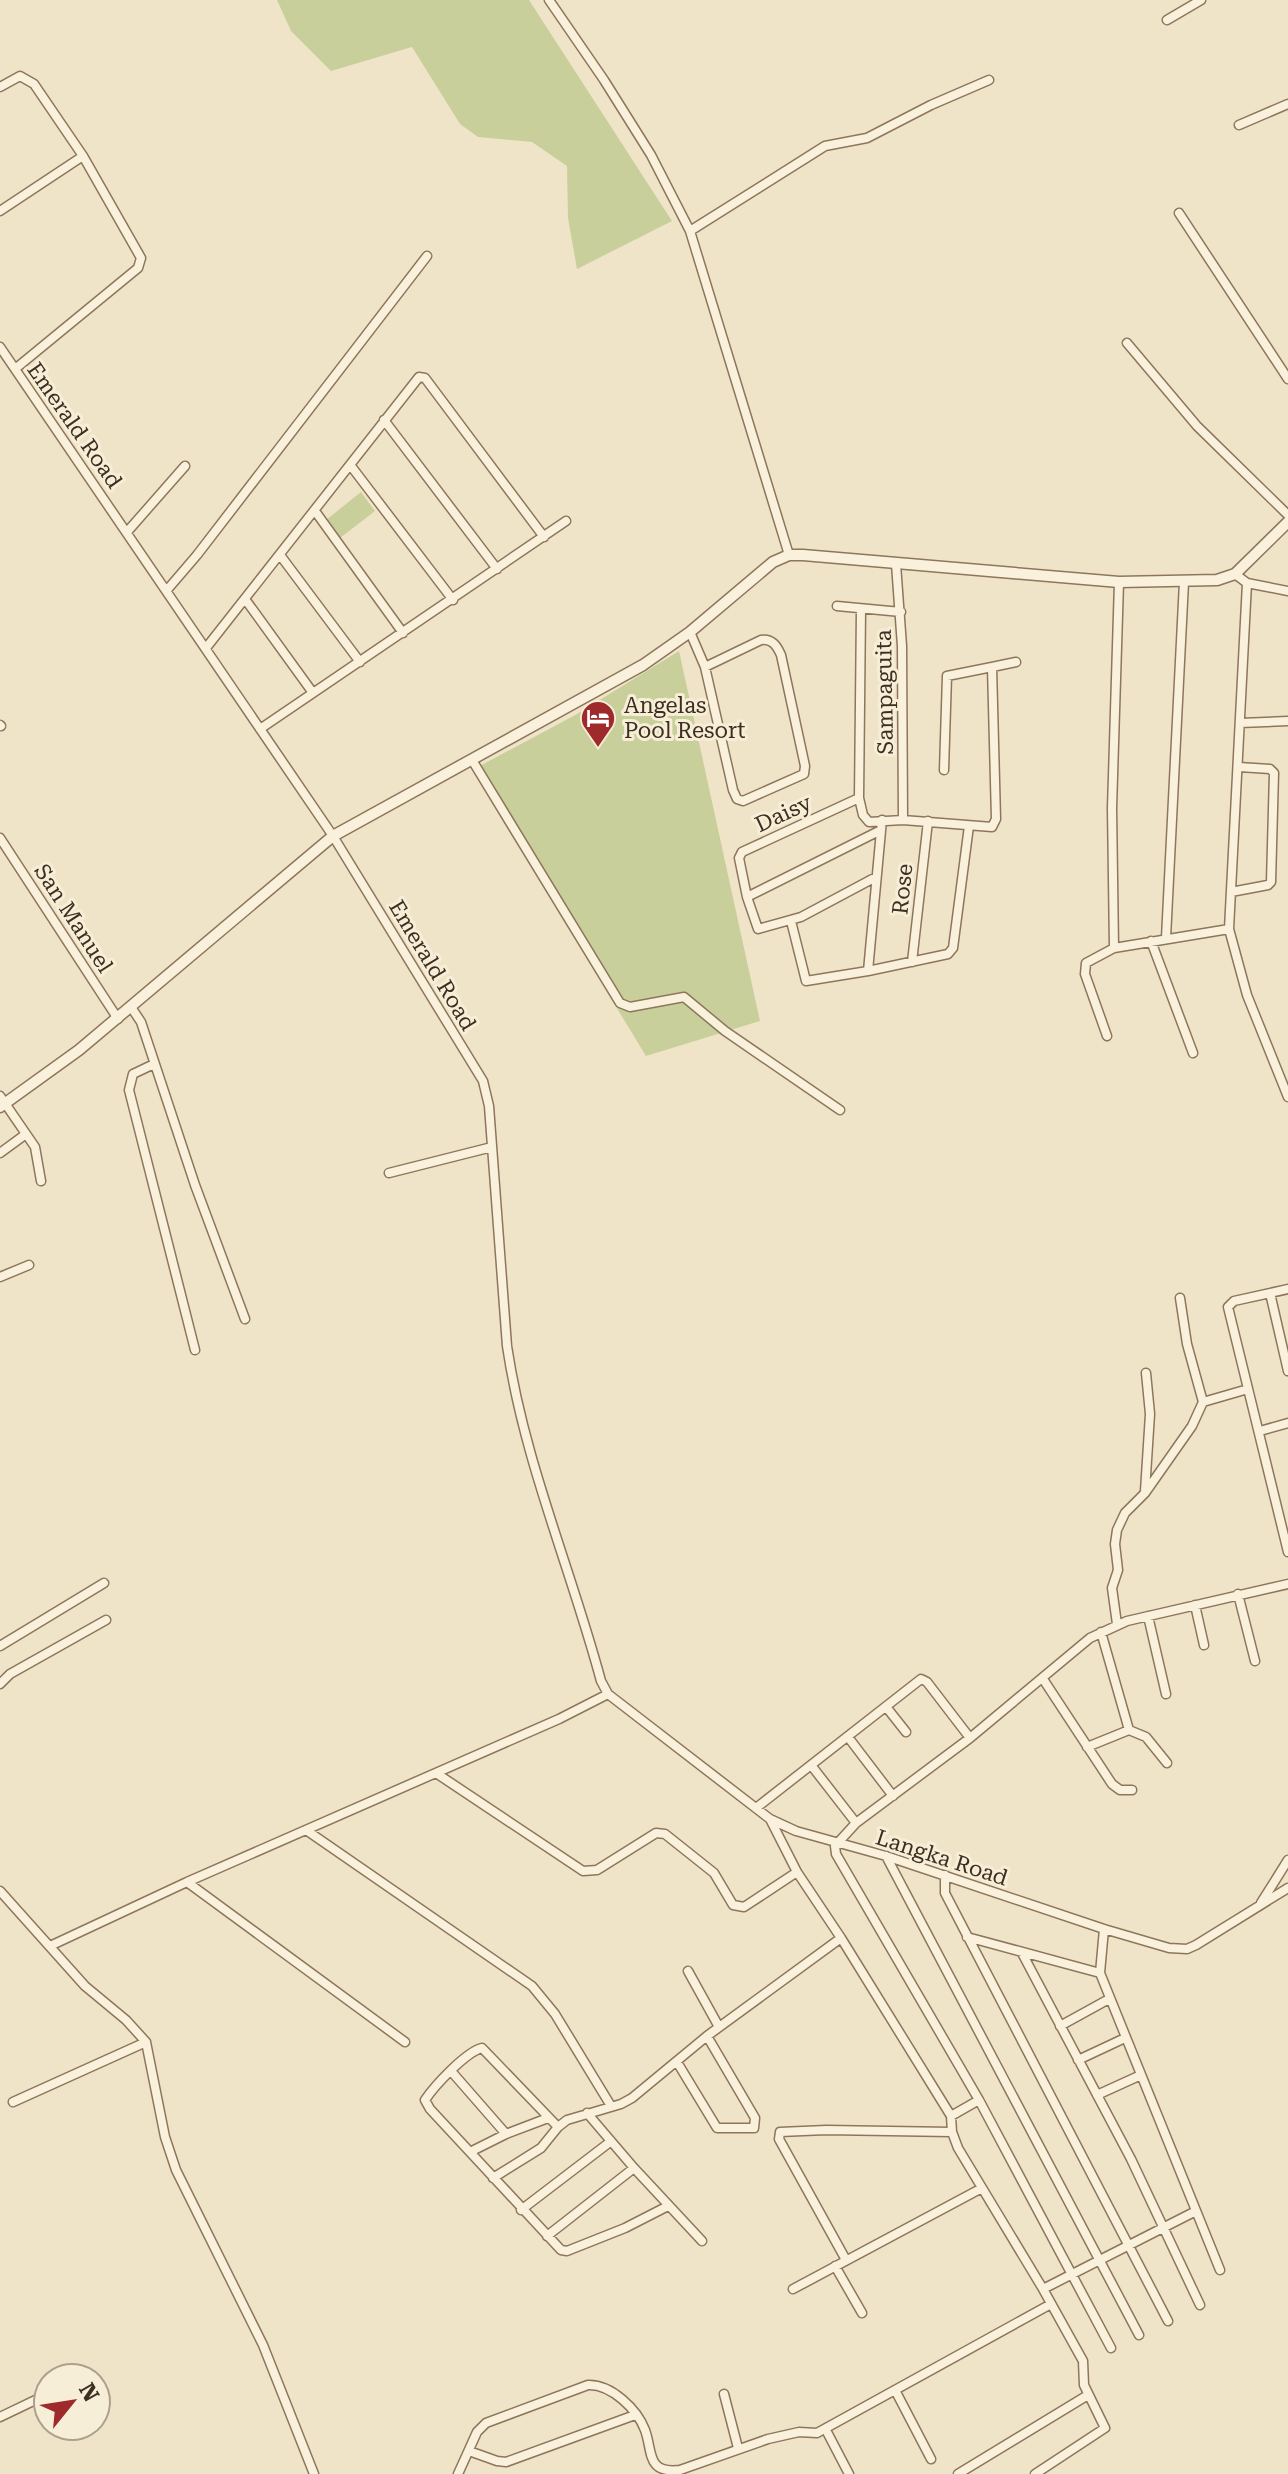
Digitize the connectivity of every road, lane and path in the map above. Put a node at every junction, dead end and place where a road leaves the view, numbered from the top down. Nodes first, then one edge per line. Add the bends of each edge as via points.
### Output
1 (549, 0) edge
2 (1201, 0) edge
3 (1167, 20) dead end
4 (989, 80) dead end
5 (0, 87) edge
6 (1288, 104) edge
7 (1239, 125) dead end
8 (83, 156) junction
9 (0, 211) edge
10 (1179, 213) dead end
11 (690, 231) junction
12 (427, 256) dead end
13 (1127, 343) dead end
14 (0, 347) edge
15 (15, 369) junction
16 (1288, 379) edge
17 (384, 420) junction
18 (185, 466) dead end
19 (351, 466) junction
20 (315, 511) junction
21 (1288, 515) edge
22 (566, 521) dead end
23 (1288, 522) edge
24 (127, 532) junction
25 (544, 537) junction
26 (280, 555) junction
27 (789, 555) junction
28 (896, 564) junction
29 (497, 569) junction
30 (1235, 574) junction
31 (1119, 582) junction
32 (1184, 582) junction
33 (1247, 583) junction
34 (167, 590) junction
35 (1288, 591) edge
36 (245, 599) junction
37 (453, 600) junction
38 (837, 606) dead end
39 (861, 609) junction
40 (901, 612) junction
41 (690, 632) junction
42 (403, 633) junction
43 (206, 648) junction
44 (360, 662) junction
45 (1016, 662) dead end
46 (705, 667) junction
47 (992, 667) junction
48 (313, 693) junction
49 (1288, 721) edge
50 (1240, 723) junction
51 (260, 729) junction
52 (472, 760) junction
53 (1239, 767) junction
54 (944, 770) dead end
55 (859, 798) junction
56 (903, 820) junction
57 (928, 821) junction
58 (882, 825) junction
59 (969, 826) junction
60 (333, 836) junction
61 (0, 838) edge
62 (876, 877) junction
63 (1231, 892) junction
64 (747, 897) junction
65 (791, 921) junction
66 (1229, 929) junction
67 (1166, 938) junction
68 (1151, 941) junction
69 (1114, 948) junction
70 (912, 962) junction
71 (868, 971) junction
72 (131, 1007) junction
73 (118, 1019) junction
74 (1107, 1036) dead end
75 (1193, 1053) dead end
76 (154, 1064) junction
77 (1288, 1097) edge
78 (2, 1102) edge
79 (840, 1110) dead end
80 (26, 1134) junction
81 (492, 1147) junction
82 (0, 1153) edge
83 (389, 1173) dead end
84 (41, 1181) dead end
85 (29, 1265) dead end
86 (0, 1277) edge
87 (1288, 1289) edge
88 (1270, 1293) junction
89 (1180, 1298) dead end
90 (245, 1319) dead end
91 (195, 1350) dead end
92 (1288, 1371) edge
93 (1146, 1373) dead end
94 (1248, 1389) junction
95 (1203, 1402) junction
96 (1288, 1423) edge
97 (1260, 1431) junction
98 (1145, 1493) junction
99 (1288, 1552) edge
100 (104, 1583) dead end
101 (1288, 1584) edge
102 (1238, 1594) junction
103 (1195, 1605) junction
104 (1148, 1616) junction
105 (106, 1620) dead end
106 (1117, 1624) junction
107 (1101, 1632) junction
108 (1204, 1645) dead end
109 (0, 1646) edge
110 (1255, 1661) dead end
111 (1043, 1679) junction
112 (0, 1684) edge
113 (608, 1694) junction
114 (1166, 1694) dead end
115 (887, 1708) junction
116 (1129, 1730) junction
117 (906, 1732) dead end
118 (848, 1737) junction
119 (970, 1738) junction
120 (1087, 1747) junction
121 (1167, 1763) dead end
122 (811, 1765) junction
123 (436, 1773) junction
124 (1132, 1790) dead end
125 (893, 1796) junction
126 (756, 1808) junction
127 (770, 1819) junction
128 (856, 1823) junction
129 (306, 1830) junction
130 (836, 1842) junction
131 (886, 1856) junction
132 (1288, 1860) edge
133 (797, 1872) junction
134 (945, 1875) junction
135 (187, 1882) junction
136 (1288, 1888) edge
137 (0, 1891) edge
138 (1260, 1904) junction
139 (1104, 1929) junction
140 (967, 1937) junction
141 (841, 1938) junction
142 (50, 1946) junction
143 (1022, 1953) junction
144 (688, 1971) dead end
145 (1100, 1973) junction
146 (1109, 1999) junction
147 (1060, 2026) junction
148 (719, 2027) junction
149 (707, 2036) junction
150 (1125, 2038) junction
151 (146, 2042) junction
152 (405, 2042) dead end
153 (1078, 2060) junction
154 (677, 2062) junction
155 (451, 2071) junction
156 (1141, 2075) junction
157 (1097, 2095) junction
158 (979, 2100) junction
159 (13, 2102) dead end
160 (611, 2106) junction
161 (587, 2113) junction
162 (951, 2116) junction
163 (548, 2118) junction
164 (558, 2127) junction
165 (952, 2132) junction
166 (506, 2134) junction
167 (610, 2142) junction
168 (470, 2152) junction
169 (634, 2168) junction
170 (493, 2178) junction
171 (982, 2188) junction
172 (668, 2206) junction
173 (521, 2210) junction
174 (1196, 2211) junction
175 (1163, 2228) junction
176 (547, 2236) junction
177 (702, 2241) dead end
178 (1129, 2245) junction
179 (846, 2260) junction
180 (1100, 2261) junction
181 (835, 2266) junction
182 (1220, 2270) dead end
183 (1073, 2275) junction
184 (793, 2289) dead end
185 (1043, 2289) junction
186 (1051, 2304) junction
187 (1200, 2305) dead end
188 (862, 2313) dead end
189 (1168, 2321) dead end
190 (1139, 2335) dead end
191 (1111, 2348) dead end
192 (895, 2390) junction
193 (724, 2394) dead end
194 (1088, 2395) junction
195 (32, 2402) edge
196 (635, 2415) junction
197 (0, 2417) edge
198 (826, 2430) junction
199 (738, 2448) junction
200 (469, 2451) junction
201 (931, 2459) dead end
202 (681, 2472) edge
203 (314, 2474) edge
204 (458, 2474) edge
205 (849, 2474) edge
206 (958, 2474) edge
207 (1035, 2474) edge

1 - 11 street via 651,155
2 - 3 street
4 - 11 street via 867,138 825,146
5 - 8 street via 20,76 30,79
6 - 7 street
8 - 9 street
8 - 15 street via 141,263
10 - 16 street
11 - 27 street
12 - 34 street
13 - 21 street via 1197,426
14 - 15 street, Emerald Road
15 - 24 street, Emerald Road
17 - 19 street
17 - 25 street via 423,377
17 - 29 street
18 - 24 street
19 - 20 street
19 - 37 street
20 - 26 street
20 - 42 street
22 - 25 street
23 - 30 street
24 - 34 street, Emerald Road
25 - 29 street
26 - 36 street
26 - 44 street
27 - 28 street
27 - 41 street via 752,577
28 - 31 street
28 - 40 street, Sampaguita
29 - 37 street
30 - 32 street
30 - 33 street
31 - 32 street
31 - 69 street
32 - 67 street
33 - 35 street
33 - 50 street
34 - 43 street, Emerald Road
36 - 43 street
36 - 48 street
37 - 42 street
38 - 39 street
39 - 40 street
39 - 55 street
40 - 56 street, Sampaguita
41 - 46 street
41 - 52 street via 643,665
42 - 44 street
43 - 51 street, Emerald Road
44 - 48 street
45 - 47 street
46 - 46 street via 737,799 804,774 781,655 774,643 761,640
47 - 54 street via 947,676
47 - 59 street via 996,819 992,827
48 - 51 street
49 - 50 street
50 - 53 street
51 - 60 street, Emerald Road
52 - 60 street
52 - 79 street via 620,1003 630,1007 684,997
53 - 63 street
53 - 63 street via 1273,770 1271,882
55 - 58 street via 867,821
55 - 64 street, Daisy via 740,855
56 - 57 street
56 - 58 street
57 - 59 street
57 - 70 street, Rose
58 - 62 street
58 - 64 street
59 - 70 street via 953,948 948,954
60 - 72 street
60 - 81 street, Emerald Road via 483,1081
61 - 73 street, San Manuel
62 - 65 street, Daisy
62 - 71 street
63 - 66 street
64 - 65 street, Daisy via 758,929
65 - 71 street via 806,981
66 - 67 street
66 - 77 street via 1247,995
67 - 68 street
68 - 69 street
68 - 75 street
69 - 74 street via 1084,968
70 - 71 street
72 - 73 street
72 - 76 street
73 - 78 street via 58,1067
76 - 90 street
76 - 91 street via 133,1074 129,1090
78 - 80 street
80 - 82 street
80 - 84 street via 37,1154
81 - 83 street
81 - 113 street, Emerald Road via 507,1346 516,1397
85 - 86 street
87 - 88 street
88 - 92 street
88 - 94 street via 1228,1304
89 - 95 street
93 - 98 street via 1150,1414
94 - 95 street
94 - 97 street
95 - 98 street
96 - 97 street
97 - 99 street
98 - 106 street via 1125,1513 1116,1537 1118,1570 1112,1588
100 - 109 street
101 - 102 street
102 - 103 street
102 - 110 street
103 - 104 street
103 - 108 street
104 - 106 street
104 - 114 street
105 - 112 street
106 - 107 street
107 - 111 street
107 - 116 street
111 - 119 street
111 - 120 street
113 - 123 street
113 - 126 street, Langka Road
115 - 117 street
115 - 118 street
115 - 119 street via 924,1679
116 - 120 street
116 - 121 street via 1146,1737
118 - 122 street
118 - 125 street
119 - 125 street
120 - 124 street via 1115,1787
122 - 126 street
122 - 128 street
123 - 129 street
123 - 133 street via 583,1871 597,1870 656,1833 665,1834 714,1873 733,1905 744,1907
125 - 128 street
126 - 127 street, Langka Road
127 - 130 street, Langka Road
127 - 133 street
128 - 130 street
129 - 135 street
129 - 160 street via 532,1986
130 - 131 street, Langka Road
130 - 158 street via 836,1854
131 - 134 street, Langka Road
131 - 180 street
132 - 138 street
133 - 141 street
134 - 139 street, Langka Road
134 - 140 street via 944,1889
135 - 142 street
135 - 152 street
136 - 138 street, Langka Road
137 - 142 street
138 - 139 street, Langka Road via 1187,1949
139 - 145 street
140 - 143 street
140 - 178 street
141 - 148 street
141 - 162 street
142 - 151 street
143 - 145 street
143 - 147 street
144 - 148 street
145 - 146 street
146 - 147 street
146 - 150 street
147 - 153 street
148 - 149 street
149 - 154 street
149 - 154 street via 755,2118 754,2128 714,2126
150 - 153 street
150 - 156 street
151 - 159 street
151 - 203 street via 176,2170 257,2333
153 - 157 street
154 - 160 street via 632,2098
155 - 163 street via 482,2048
155 - 166 street
155 - 168 street via 425,2103
156 - 157 street
156 - 174 street
157 - 175 street
158 - 162 street
158 - 183 street
160 - 161 street
161 - 164 street
161 - 167 street
162 - 165 street
163 - 164 street
163 - 166 street
164 - 170 street via 541,2148
165 - 171 street
165 - 179 street via 780,2132 779,2139
166 - 168 street
167 - 169 street
167 - 173 street
168 - 170 street
169 - 172 street
169 - 176 street
170 - 173 street
171 - 179 street
171 - 185 street
172 - 176 street via 567,2251
172 - 177 street
173 - 176 street
174 - 175 street
174 - 182 street
175 - 178 street
175 - 187 street
178 - 180 street
178 - 189 street
179 - 181 street
180 - 183 street
180 - 190 street
181 - 184 street
181 - 188 street
183 - 185 street
183 - 191 street
185 - 186 street
186 - 192 street
186 - 194 street via 1083,2361
192 - 198 street
192 - 201 street
193 - 199 street
194 - 206 street
194 - 207 street via 1105,2430
195 - 197 street
196 - 200 street via 503,2462
196 - 200 street via 611,2391 588,2385 491,2420 477,2432
196 - 202 street via 655,2465
198 - 199 street via 794,2432
198 - 205 street
199 - 202 street
200 - 204 street

